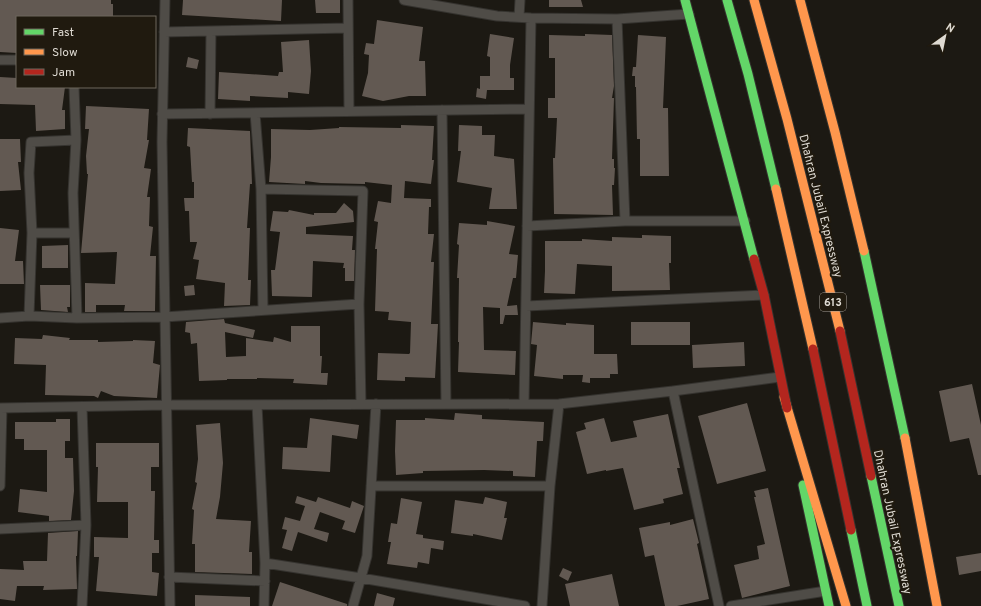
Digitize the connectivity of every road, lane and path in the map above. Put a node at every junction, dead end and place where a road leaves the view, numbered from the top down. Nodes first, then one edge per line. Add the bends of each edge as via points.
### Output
1 (164, 0) edge
2 (348, 0) edge
3 (404, 0) edge
4 (520, 0) edge
5 (685, 0) edge
6 (727, 0) edge
7 (754, 0) edge
8 (800, 0) edge
9 (689, 14) junction
10 (519, 17) junction
11 (531, 18) junction
12 (617, 19) junction
13 (348, 28) junction
14 (211, 31) junction
15 (164, 32) junction
16 (159, 56) edge
17 (0, 60) edge
18 (16, 60) edge
19 (74, 88) edge
20 (529, 109) junction
21 (442, 110) junction
22 (348, 112) junction
23 (255, 113) junction
24 (162, 114) junction
25 (210, 114) junction
26 (76, 140) junction
27 (261, 190) junction
28 (625, 221) junction
29 (745, 221) junction
30 (527, 226) junction
31 (32, 233) junction
32 (74, 233) junction
33 (764, 295) junction
34 (359, 304) junction
35 (526, 306) junction
36 (263, 310) junction
37 (29, 316) junction
38 (164, 317) junction
39 (0, 318) edge
40 (77, 318) junction
41 (780, 377) junction
42 (673, 391) junction
43 (784, 397) junction
44 (361, 404) junction
45 (376, 404) junction
46 (446, 404) junction
47 (524, 404) junction
48 (559, 404) junction
49 (166, 405) junction
50 (257, 405) junction
51 (82, 406) junction
52 (1, 408) edge
53 (0, 486) edge
54 (371, 486) junction
55 (550, 486) junction
56 (86, 526) junction
57 (0, 529) edge
58 (265, 563) junction
59 (169, 577) junction
60 (361, 578) junction
61 (265, 581) junction
62 (826, 591) junction
63 (82, 606) edge
64 (170, 606) edge
65 (264, 606) edge
66 (353, 606) edge
67 (525, 606) edge
68 (542, 606) edge
69 (719, 606) edge
70 (731, 606) edge
71 (829, 606) edge
72 (846, 606) edge
73 (867, 606) edge
74 (899, 606) edge
75 (937, 606) edge

1 - 15 street
2 - 13 street
3 - 10 street via 497,16
4 - 10 street
5 - 9 main road
6 - 73 main road, 613 via 791,245
7 - 74 main road, Dhahran Jubail Expressway / 613 via 836,314
8 - 75 main road via 850,189 888,353
9 - 12 street
9 - 29 main road
10 - 11 street
11 - 12 street
11 - 20 street
12 - 28 street
13 - 14 street
13 - 22 street
14 - 15 street
14 - 25 street
15 - 16 street
16 - 24 street
17 - 18 street
19 - 26 street
20 - 21 street
20 - 30 street
21 - 22 street
21 - 46 street
22 - 23 street
23 - 25 street
23 - 27 street
24 - 25 street
24 - 38 street
26 - 31 street via 30,142
26 - 32 street
27 - 34 street via 363,191
27 - 36 street
28 - 29 street
28 - 30 street
29 - 33 main road
30 - 35 street
31 - 32 street
31 - 37 street
32 - 40 street
33 - 35 street
33 - 41 main road
34 - 36 street
34 - 44 street
35 - 47 street
36 - 38 street
37 - 39 street
37 - 40 street
38 - 40 street
38 - 49 street
41 - 42 street
41 - 43 main road
42 - 48 street
42 - 69 street
43 - 62 main road
43 - 72 main road
44 - 45 street
44 - 50 street
45 - 46 street
45 - 54 street
46 - 47 street
47 - 48 street
48 - 55 street
49 - 50 street
49 - 51 street
49 - 59 street
50 - 58 street
51 - 52 street
51 - 56 street
52 - 53 street
54 - 55 street
54 - 60 street via 367,556
55 - 68 street
56 - 57 street
56 - 63 street
58 - 60 street
58 - 61 street
59 - 61 street
59 - 64 street
60 - 66 street
60 - 67 street
61 - 65 street
62 - 70 street
62 - 71 main road

